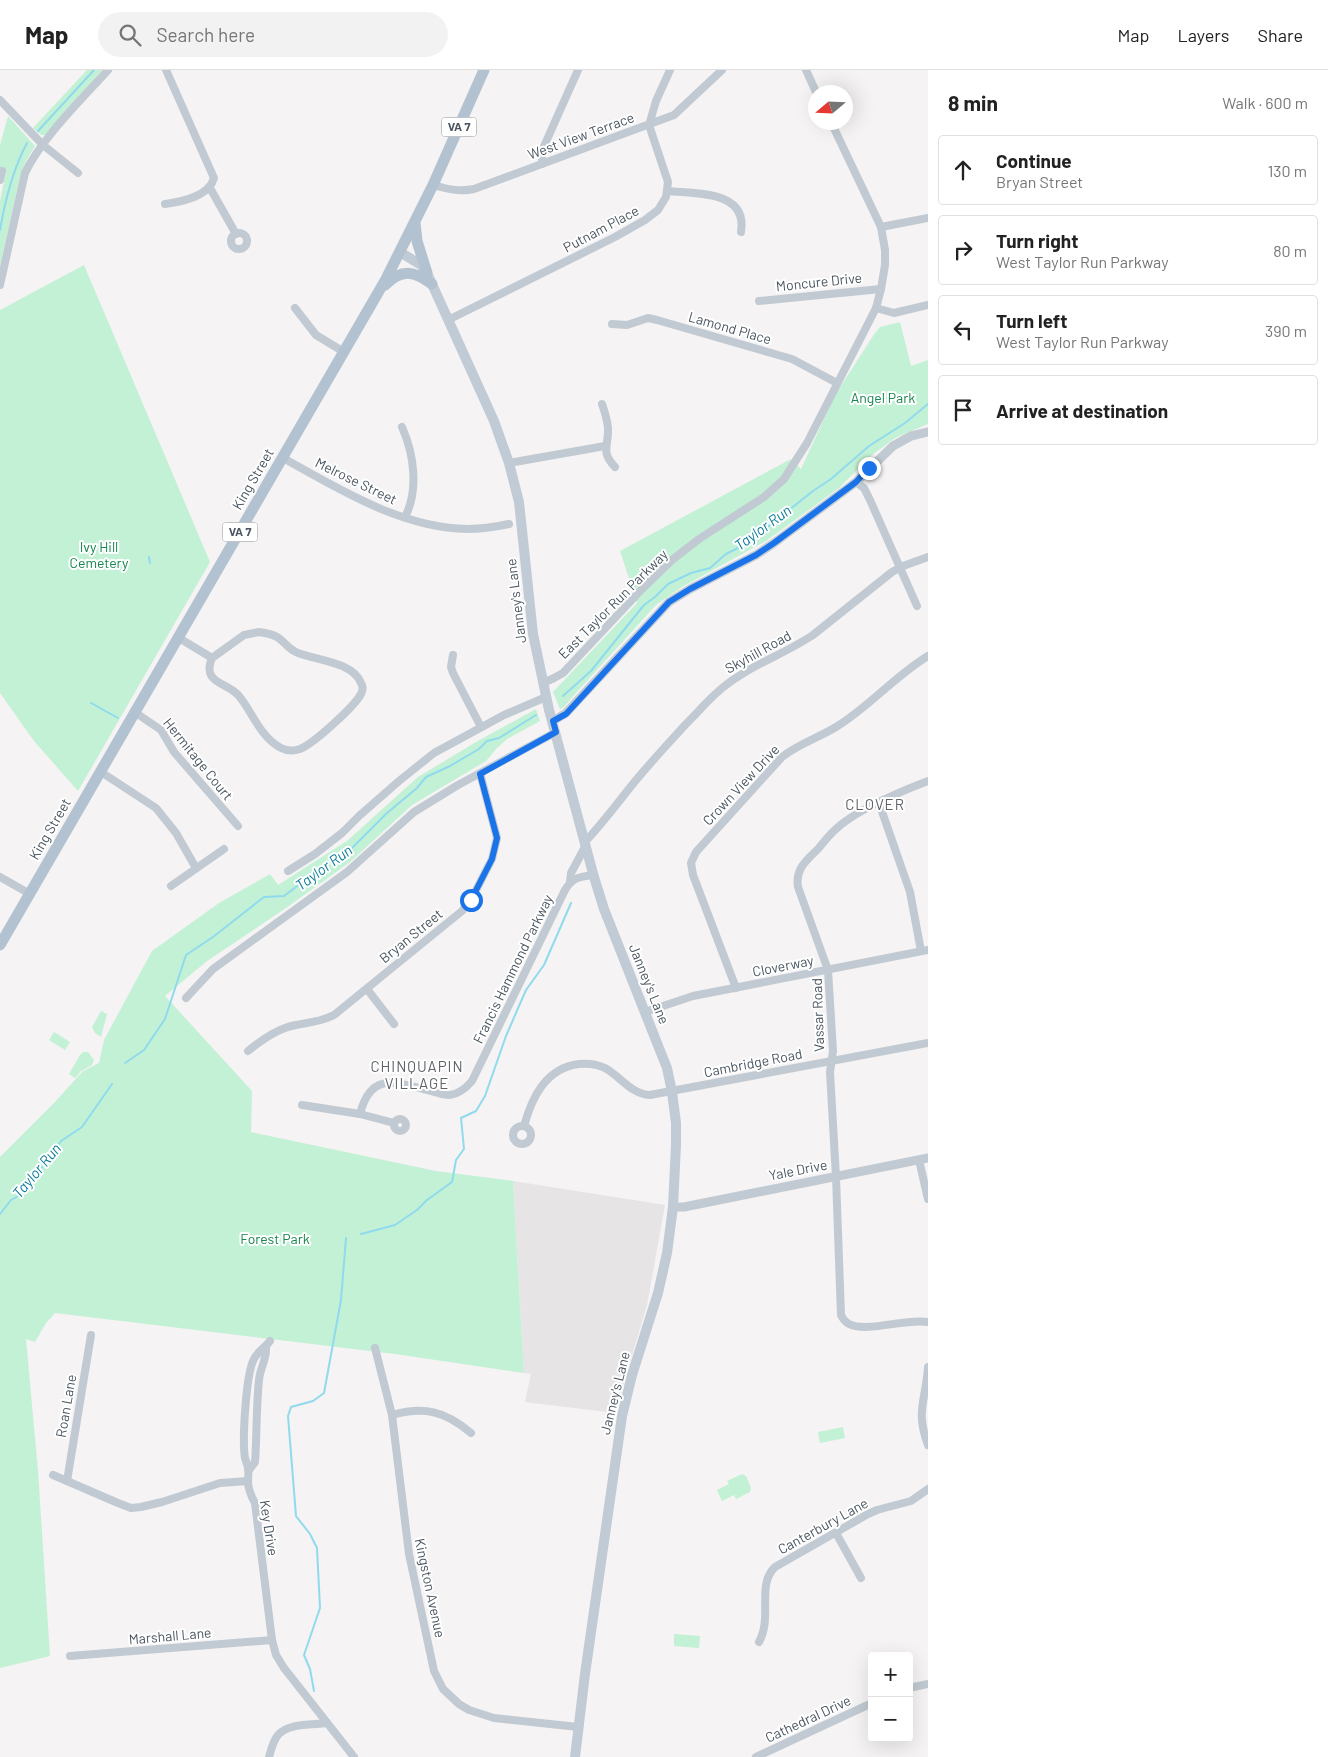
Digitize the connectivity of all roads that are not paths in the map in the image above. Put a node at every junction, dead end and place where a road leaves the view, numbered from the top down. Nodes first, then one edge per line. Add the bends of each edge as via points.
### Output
1 (108, 70) edge
2 (166, 70) edge
3 (484, 70) edge
4 (578, 70) edge
5 (670, 70) edge
6 (722, 70) edge
7 (806, 70) edge
8 (813, 85) edge
9 (0, 100) edge
10 (649, 125) junction
11 (835, 130) edge
12 (43, 145) junction
13 (542, 164) junction
14 (2, 171) dead end
15 (78, 173) dead end
16 (0, 180) edge
17 (433, 185) junction
18 (210, 188) junction
19 (668, 191) junction
20 (165, 204) dead end
21 (928, 218) edge
22 (415, 223) junction
23 (882, 227) junction
24 (741, 232) dead end
25 (236, 234) dead end
26 (400, 252) junction
27 (427, 273) junction
28 (432, 284) junction
29 (0, 285) edge
30 (881, 288) junction
31 (378, 292) junction
32 (759, 301) dead end
33 (928, 305) edge
34 (295, 308) dead end
35 (876, 308) junction
36 (448, 320) junction
37 (612, 324) dead end
38 (344, 352) junction
39 (837, 383) junction
40 (602, 404) dead end
41 (402, 427) dead end
42 (928, 432) edge
43 (605, 446) junction
44 (283, 458) junction
45 (510, 463) junction
46 (615, 468) dead end
47 (856, 482) junction
48 (405, 517) junction
49 (509, 524) dead end
50 (928, 558) edge
51 (900, 567) junction
52 (917, 606) dead end
53 (179, 638) junction
54 (453, 655) dead end
55 (928, 656) edge
56 (212, 658) junction
57 (543, 683) junction
58 (546, 697) junction
59 (136, 713) junction
60 (481, 727) junction
61 (554, 727) junction
62 (101, 772) junction
63 (480, 774) junction
64 (928, 781) edge
65 (879, 803) junction
66 (238, 826) dead end
67 (585, 845) junction
68 (224, 849) dead end
69 (196, 868) junction
70 (288, 871) dead end
71 (593, 875) junction
72 (0, 877) edge
73 (570, 882) junction
74 (171, 886) dead end
75 (30, 894) junction
76 (0, 945) edge
77 (925, 950) edge
78 (828, 970) junction
79 (736, 988) junction
80 (367, 989) junction
81 (186, 998) dead end
82 (645, 1012) junction
83 (394, 1024) dead end
84 (928, 1043) edge
85 (248, 1051) dead end
86 (832, 1061) junction
87 (672, 1092) junction
88 (302, 1105) dead end
89 (360, 1114) junction
90 (394, 1123) dead end
91 (524, 1126) dead end
92 (923, 1159) edge
93 (836, 1177) junction
94 (928, 1199) edge
95 (672, 1207) junction
96 (928, 1322) edge
97 (91, 1335) dead end
98 (376, 1348) dead end
99 (928, 1367) edge
100 (392, 1415) junction
101 (470, 1433) dead end
102 (928, 1446) edge
103 (249, 1470) junction
104 (53, 1475) dead end
105 (248, 1480) junction
106 (67, 1481) junction
107 (928, 1489) edge
108 (836, 1533) junction
109 (861, 1578) dead end
110 (272, 1640) junction
111 (759, 1642) dead end
112 (70, 1656) dead end
113 (928, 1684) edge
114 (913, 1687) edge
115 (868, 1705) edge
116 (327, 1723) junction
117 (578, 1727) junction
118 (269, 1757) edge
119 (354, 1757) edge
120 (575, 1757) edge
121 (756, 1757) edge

1 - 12 street
2 - 18 street via 214,178
3 - 17 main road, King Street / VA 7
4 - 13 street via 542,150
5 - 10 street
6 - 10 street, West View Terrace via 674,115
7 - 8 street
9 - 12 street
10 - 13 street, West View Terrace
10 - 19 street via 667,177
11 - 23 street
12 - 15 street
12 - 29 street via 25,173
13 - 17 street, West View Terrace via 463,191
14 - 16 street
17 - 22 main road, King Street / VA 7
18 - 20 street via 182,202
18 - 25 street
19 - 24 street via 729,201 740,216
19 - 36 street, Putnam Place via 658,210 646,220
21 - 23 street
22 - 26 main road, King Street / VA 7
22 - 27 main road
23 - 30 street, East Taylor Run Parkway via 885,257
26 - 27 main road, Janney's Lane via 421,265
26 - 31 main road, King Street / VA 7
27 - 28 main road, Janney's Lane
28 - 31 main road via 417,275 405,273 394,277
28 - 36 main road, Janney's Lane
30 - 32 street, Moncure Drive
30 - 35 street, East Taylor Run Parkway
31 - 38 main road, King Street / VA 7
33 - 35 street via 894,313
34 - 38 street via 316,335
35 - 39 street, East Taylor Run Parkway
36 - 45 main road, Janney's Lane
37 - 39 street, Lamond Place via 627,325 648,318 657,320 792,360
38 - 44 main road, King Street / VA 7
39 - 57 street, East Taylor Run Parkway via 807,443 784,479 764,497 672,560 563,673
40 - 43 street via 608,433
41 - 48 street via 409,444 413,477
42 - 47 street via 911,436 893,446
43 - 45 street
43 - 46 street via 608,461
44 - 48 street, Melrose Street via 371,505
44 - 53 main road, King Street / VA 7
45 - 57 main road, Janney's Lane via 519,502 529,606
47 - 51 street via 864,488
47 - 61 street via 756,555 669,602
48 - 49 street, Melrose Street via 453,528
50 - 51 street, Skyhill Road
51 - 52 street
51 - 67 street, Skyhill Road via 813,635 738,675 708,699 629,788
53 - 56 street
53 - 59 main road, King Street / VA 7
54 - 60 street via 453,673
55 - 79 street, Crown View Drive via 835,728 782,757 696,852 691,863 693,875
56 - 56 street via 210,669 214,681 236,692 261,730 289,751 302,748 342,716 362,691 356,675 327,660 292,651 269,633 244,635
57 - 58 main road, Janney's Lane
58 - 60 street
58 - 61 main road, Janney's Lane
59 - 62 main road, King Street / VA 7
59 - 66 street, Hermitage Court via 162,730 174,752
60 - 70 street via 417,765 342,833
61 - 63 street
61 - 67 main road, Janney's Lane
62 - 69 street via 156,808 176,833
62 - 75 main road, King Street / VA 7
63 - 80 street, Bryan Street via 497,838 492,859 475,892 462,911
63 - 81 street via 414,812 348,872 213,969
64 - 65 street, Vassar Road
65 - 77 street via 910,892
65 - 78 street, Vassar Road via 835,829 798,872 798,887
67 - 71 main road, Janney's Lane
67 - 73 street, Francis Hammond Parkway
68 - 69 street
69 - 74 street
71 - 73 street
71 - 82 main road, Janney's Lane
72 - 75 street
73 - 89 street, Francis Hammond Parkway via 467,1088 449,1095 395,1083 382,1084 368,1093
75 - 76 main road, King Street / VA 7
77 - 78 street, Cloverway
78 - 79 street, Cloverway
78 - 86 street, Vassar Road
79 - 82 street, Cloverway via 693,996
80 - 83 street
80 - 85 street, Bryan Street via 327,1018 285,1028
82 - 87 main road, Janney's Lane via 667,1068
84 - 86 street, Cambridge Road
86 - 87 street, Cambridge Road
86 - 93 street, Vassar Road
87 - 91 street, Cambridge Road via 644,1095 602,1066 574,1065 546,1080
87 - 95 main road, Janney's Lane via 676,1138
88 - 89 street
89 - 90 street
92 - 93 street, Yale Drive
92 - 94 street
93 - 95 street, Yale Drive
93 - 96 street, Vassar Road via 841,1315 846,1322 858,1326
95 - 117 main road, Janney's Lane via 658,1293 622,1416
97 - 106 street, Roan Lane
98 - 100 street, Kingston Avenue
99 - 102 street via 921,1405
100 - 101 street via 415,1410 430,1411 458,1423
100 - 117 street, Kingston Avenue via 412,1575 434,1671 443,1689 458,1704 494,1718
103 - 103 street via 244,1445 249,1377 257,1352 268,1344 259,1378 255,1462
103 - 105 street
104 - 106 street
105 - 106 street via 220,1483 162,1502 131,1508
105 - 110 street, Key Drive via 255,1503
107 - 108 street, Canterbury Lane via 911,1501 877,1510
108 - 109 street
108 - 111 street, Canterbury Lane via 769,1573 765,1591 765,1629
110 - 112 street, Marshall Lane
110 - 116 street, Key Drive via 284,1668
113 - 114 street
115 - 121 street, Cathedral Drive
116 - 118 street via 283,1730 276,1738
116 - 119 street, Key Drive
117 - 120 main road, Janney's Lane

